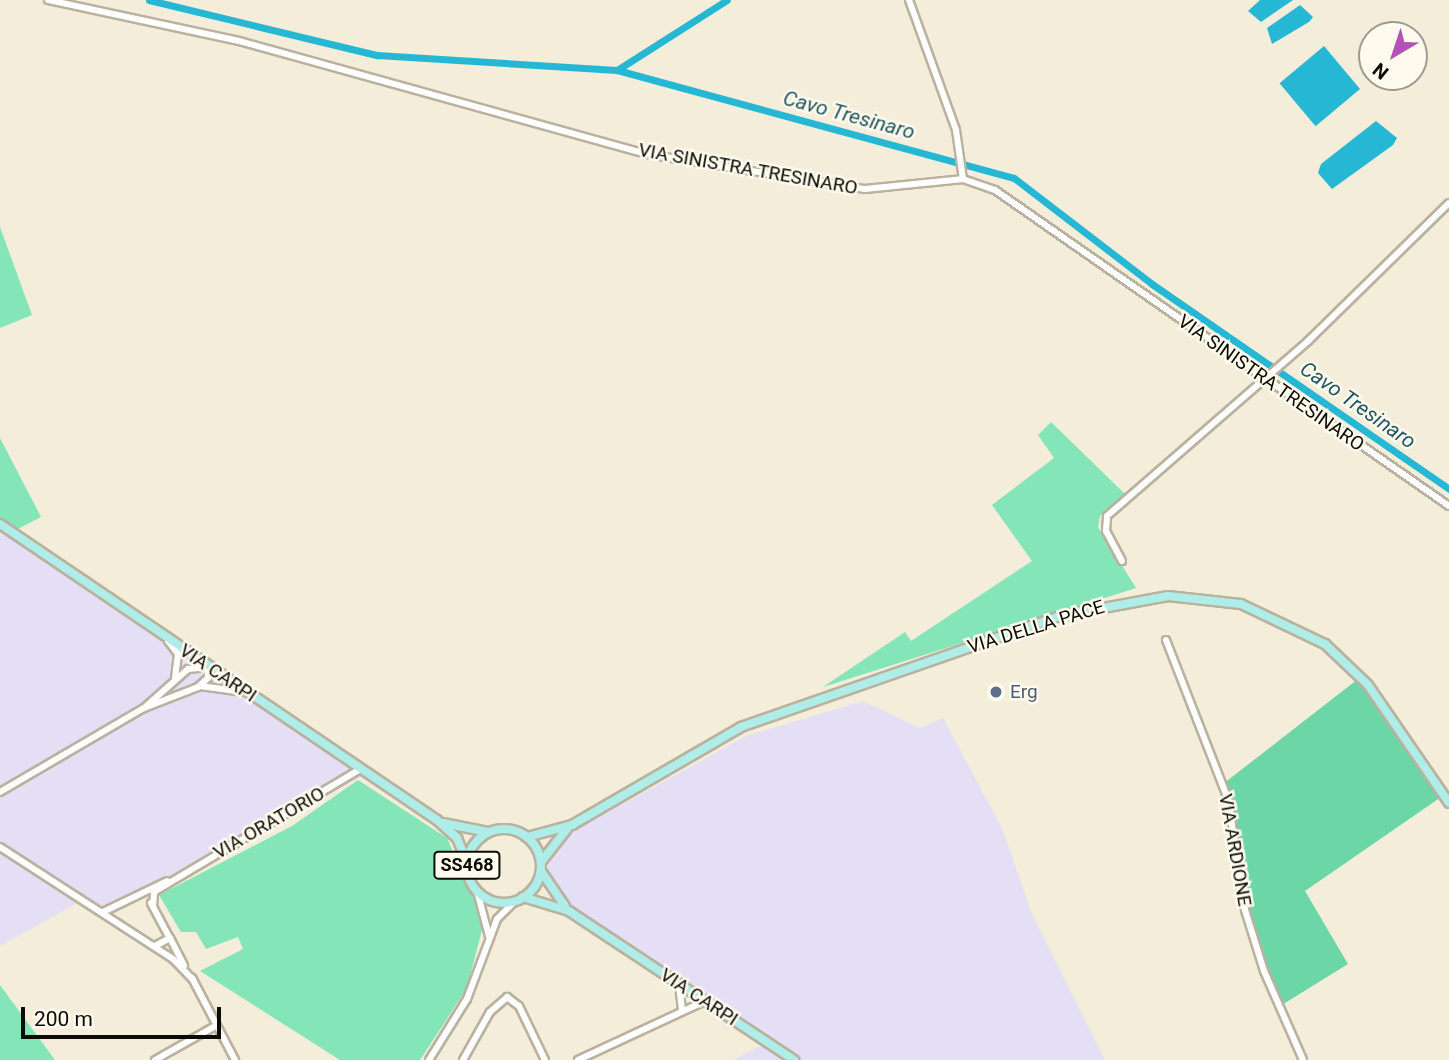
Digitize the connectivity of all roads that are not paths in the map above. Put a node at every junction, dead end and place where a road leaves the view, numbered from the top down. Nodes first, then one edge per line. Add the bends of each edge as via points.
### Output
1 (48, 0) edge
2 (909, 0) edge
3 (963, 179) junction
4 (1449, 203) edge
5 (1264, 375) junction
6 (1449, 506) edge
7 (0, 524) edge
8 (1122, 561) dead end
9 (160, 634) junction
10 (1166, 640) dead end
11 (208, 667) junction
12 (174, 680) junction
13 (198, 687) junction
14 (245, 692) junction
15 (144, 708) junction
16 (360, 769) junction
17 (0, 792) edge
18 (1449, 803) edge
19 (437, 820) junction
20 (572, 825) junction
21 (488, 832) junction
22 (527, 837) junction
23 (0, 847) edge
24 (467, 863) junction
25 (541, 866) junction
26 (178, 876) junction
27 (144, 889) junction
28 (477, 891) junction
29 (519, 899) junction
30 (153, 906) junction
31 (569, 911) junction
32 (103, 912) junction
33 (170, 938) junction
34 (490, 939) junction
35 (155, 946) junction
36 (193, 980) junction
37 (679, 984) junction
38 (705, 1001) junction
39 (682, 1010) junction
40 (218, 1025) junction
41 (155, 1060) edge
42 (235, 1060) edge
43 (429, 1060) edge
44 (463, 1060) edge
45 (545, 1060) edge
46 (578, 1060) edge
47 (794, 1060) edge
48 (1303, 1060) edge

1 - 3 street, VIA SINISTRA TRESINARO via 239,41 646,154 865,190
2 - 3 street via 963,160
3 - 5 street, VIA SINISTRA TRESINARO via 995,190
4 - 5 street
5 - 6 street, VIA SINISTRA TRESINARO
5 - 8 street via 1107,516 1106,531
7 - 9 main road, VIA CARPI / SS468
9 - 11 main road, VIA CARPI / SS468
9 - 12 street via 177,651
10 - 48 street, VIA ARDIONE via 1228,799 1245,910
11 - 12 street via 194,667
11 - 13 street via 208,678
11 - 14 main road, VIA CARPI / SS468
12 - 15 street
13 - 14 street
13 - 15 street
14 - 16 main road, VIA CARPI / SS468
15 - 17 street
16 - 19 main road, VIA CARPI / SS468
16 - 26 street, VIA ORATORIO
18 - 20 main road, VIA DELLA PACE via 1368,685 1325,644 1241,604 1168,596 1060,616 741,727
19 - 21 main road, VIA CARPI / SS468
19 - 24 main road, VIA CARPI / SS468 via 457,838
20 - 22 main road, VIA DELLA PACE / SS468
20 - 25 main road, VIA DELLA PACE / SS468
21 - 22 main road, VIA CARPI / SS468 via 508,829
21 - 24 main road, SS468 via 473,845
22 - 25 main road, VIA CARPI / SS468
23 - 32 street
24 - 28 main road, VIA CARPI / SS468
25 - 29 main road, SS468
25 - 31 main road, VIA CARPI
26 - 27 street, VIA ORATORIO
26 - 30 street, VIA ORATORIO via 154,892
27 - 30 street
27 - 32 street, VIA ORATORIO
28 - 29 main road, VIA CARPI / SS468 via 491,900
28 - 34 street
29 - 31 main road, VIA CARPI
29 - 34 street
30 - 33 street
31 - 37 main road, VIA CARPI
32 - 35 street
33 - 35 street
33 - 36 street
34 - 43 street via 467,999
35 - 36 street
36 - 40 street
37 - 38 main road, VIA CARPI
37 - 39 street
38 - 39 street
38 - 47 main road, VIA CARPI
39 - 46 street
40 - 41 street
40 - 42 street
44 - 45 street via 490,1012 507,998 519,1006

